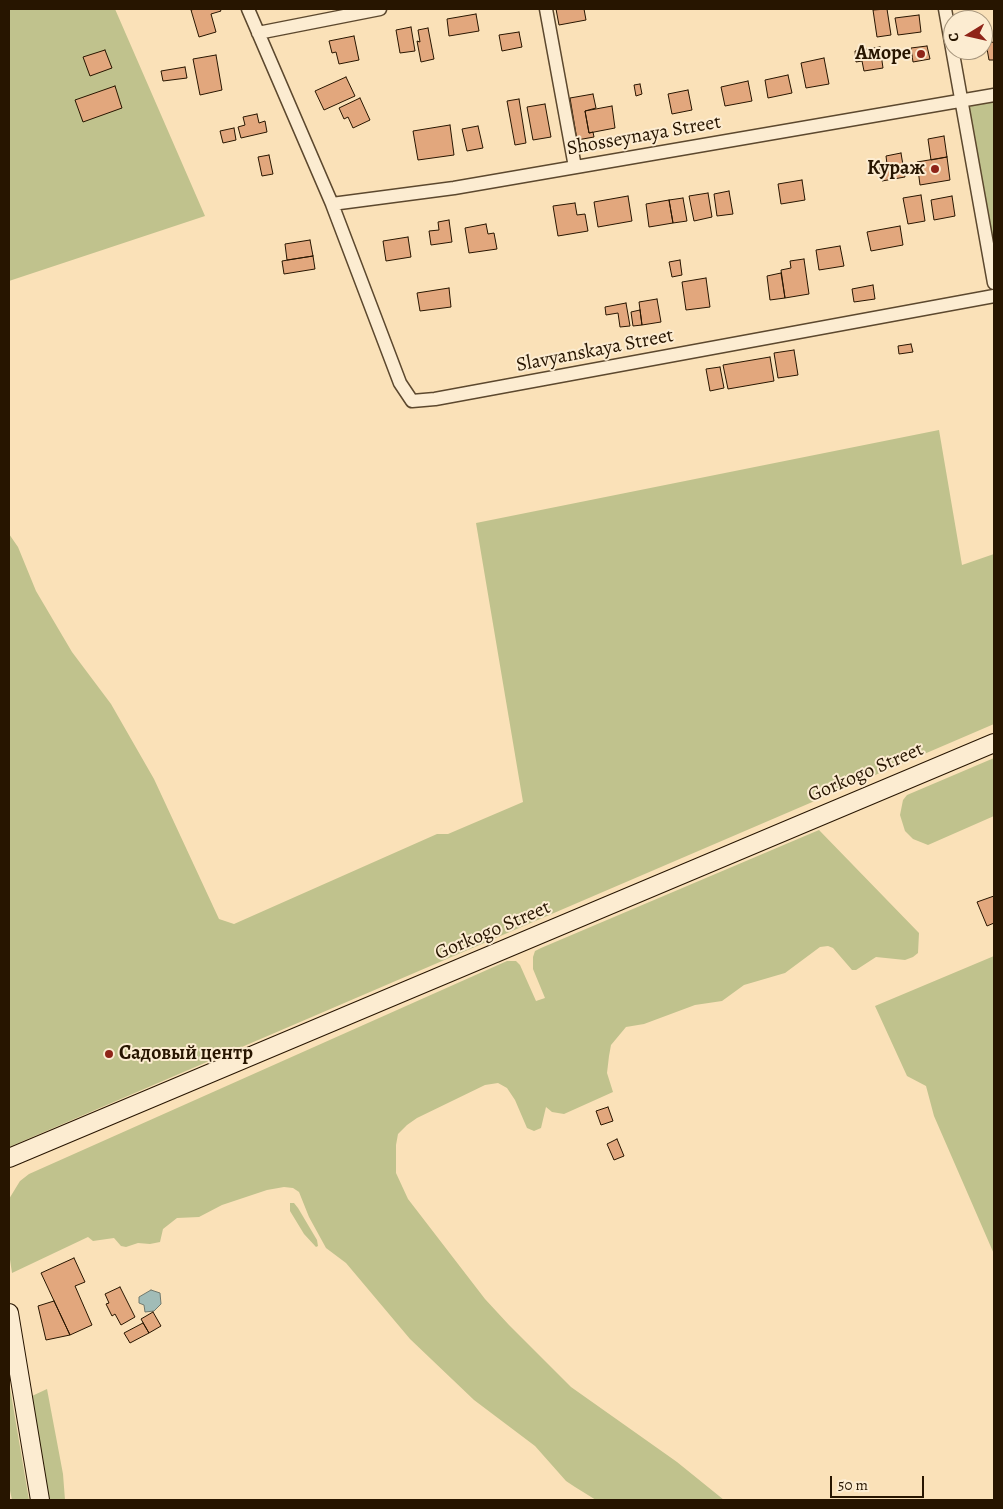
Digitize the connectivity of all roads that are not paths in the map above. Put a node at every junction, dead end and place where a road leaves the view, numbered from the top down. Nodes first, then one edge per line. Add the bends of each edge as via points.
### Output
1 (248, 9) edge
2 (380, 9) edge
3 (546, 9) edge
4 (945, 9) edge
5 (258, 33) junction
6 (994, 95) edge
7 (961, 101) junction
8 (575, 167) junction
9 (332, 204) junction
10 (994, 283) edge
11 (994, 296) edge
12 (994, 743) edge
13 (9, 1158) edge
14 (9, 1313) edge
15 (40, 1500) edge

1 - 5 street, Slavyanskaya Street
2 - 5 street
3 - 8 street
4 - 7 street
5 - 9 street, Slavyanskaya Street
6 - 7 street, Shosseynaya Street
7 - 8 street, Shosseynaya Street
7 - 10 street
8 - 9 street, Shosseynaya Street via 454,188
9 - 11 street, Slavyanskaya Street via 400,383 408,397 419,402
12 - 13 main road, Gorkogo Street
14 - 15 main road

